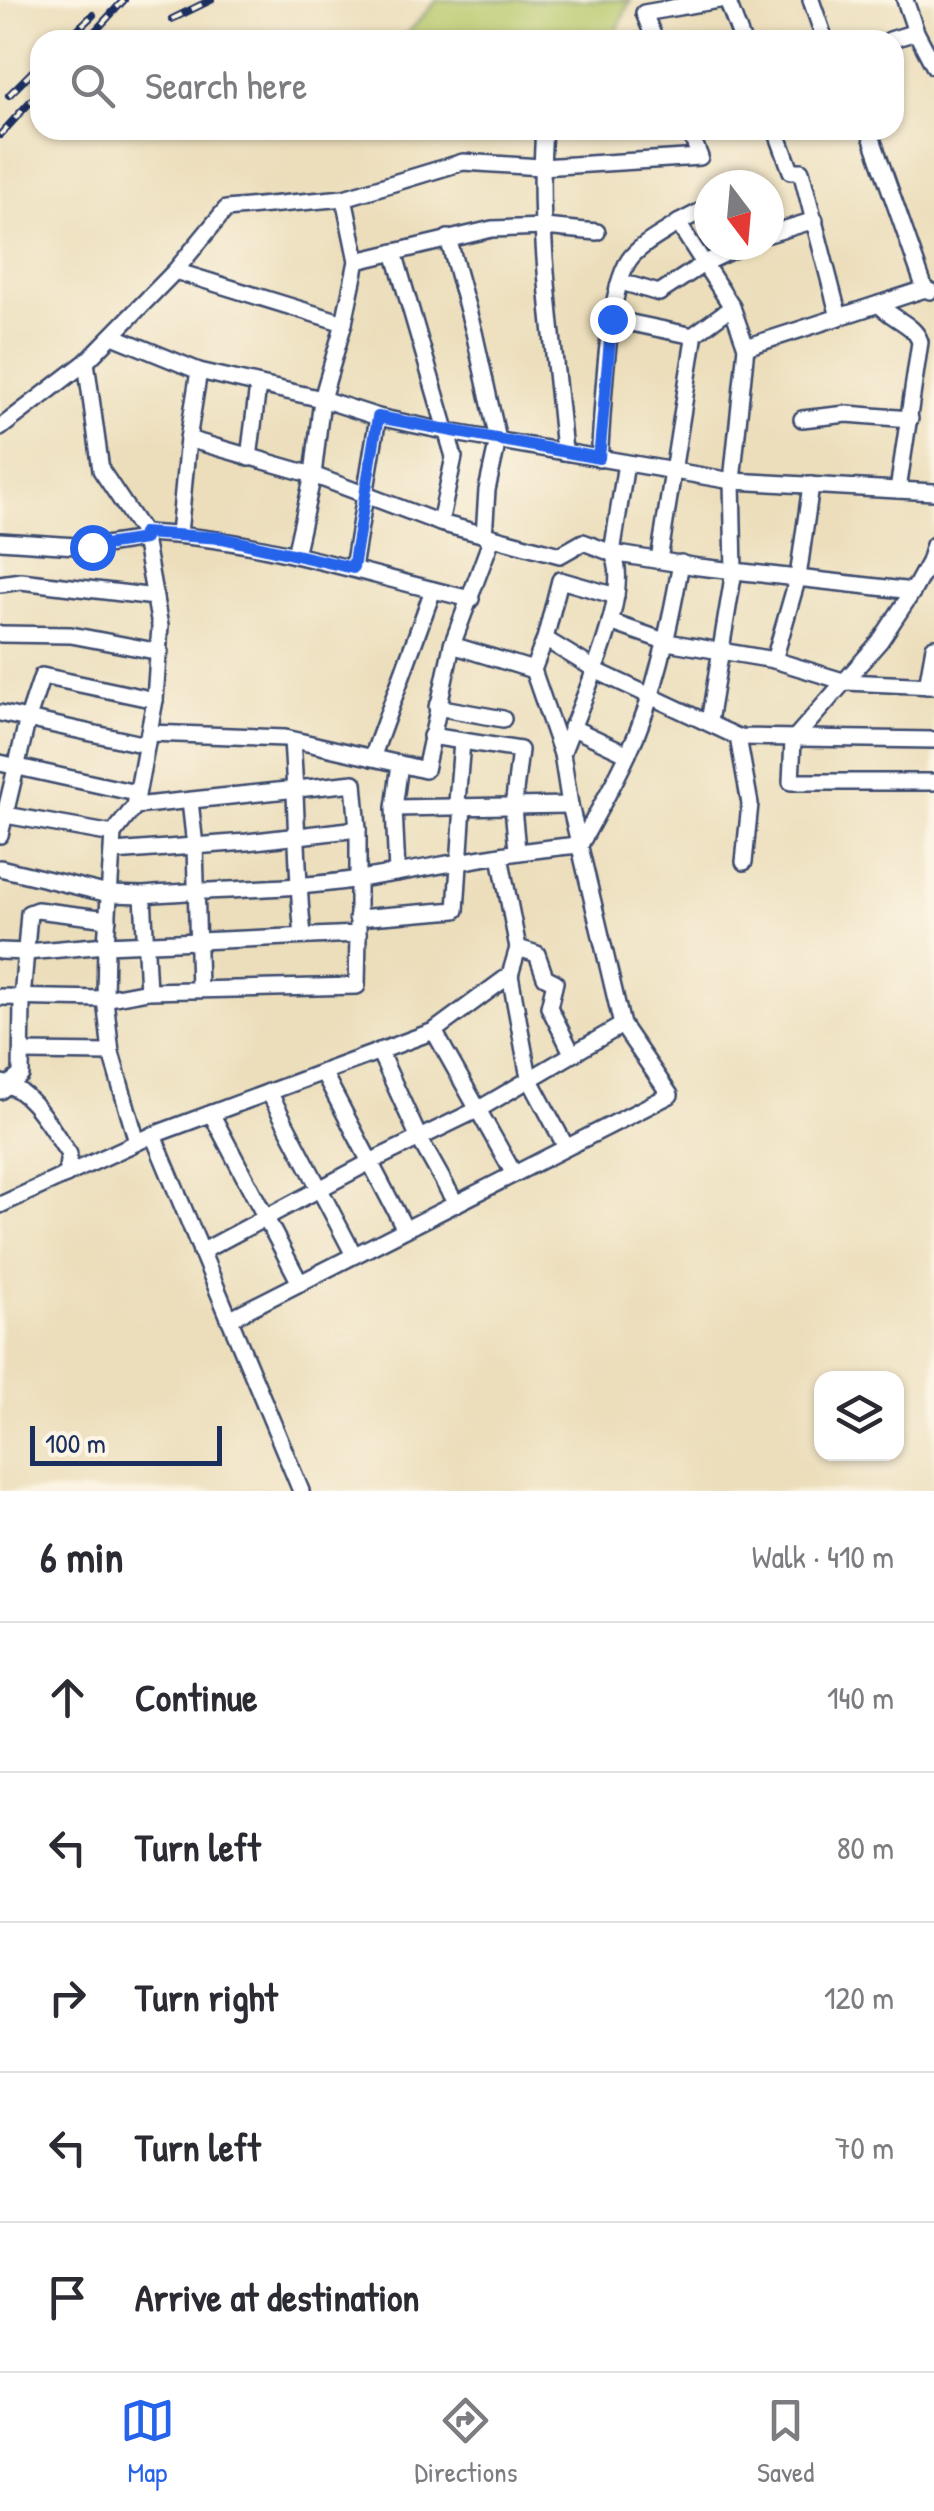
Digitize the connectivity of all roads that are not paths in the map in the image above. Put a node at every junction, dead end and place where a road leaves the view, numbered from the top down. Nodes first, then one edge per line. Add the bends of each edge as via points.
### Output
1 (719, 0) edge
2 (727, 0) edge
3 (811, 0) edge
4 (905, 0) edge
5 (651, 30) edge
6 (738, 30) edge
7 (822, 30) edge
8 (916, 32) junction
9 (904, 36) edge
10 (934, 66) edge
11 (543, 140) edge
12 (694, 140) edge
13 (780, 140) edge
14 (874, 140) edge
15 (541, 167) junction
16 (344, 198) junction
17 (694, 215) edge
18 (815, 220) junction
19 (678, 223) junction
20 (544, 227) junction
21 (784, 229) edge
22 (597, 232) dead end
23 (448, 238) junction
24 (394, 252) junction
25 (711, 260) edge
26 (356, 261) junction
27 (705, 263) junction
28 (174, 271) junction
29 (620, 282) junction
30 (929, 291) edge
31 (879, 304) junction
32 (732, 307) junction
33 (839, 317) junction
34 (612, 319) junction
35 (344, 323) junction
36 (113, 336) junction
37 (692, 336) junction
38 (746, 347) junction
39 (86, 362) junction
40 (199, 371) junction
41 (258, 386) junction
42 (322, 399) junction
43 (378, 417) junction
44 (802, 419) dead end
45 (910, 419) junction
46 (0, 428) edge
47 (449, 432) junction
48 (188, 439) junction
49 (498, 440) junction
50 (564, 452) junction
51 (249, 458) junction
52 (599, 458) junction
53 (626, 463) junction
54 (672, 470) junction
55 (313, 476) junction
56 (732, 481) junction
57 (811, 485) junction
58 (898, 490) junction
59 (934, 492) edge
60 (366, 498) junction
61 (440, 522) junction
62 (179, 534) junction
63 (144, 536) junction
64 (488, 537) junction
65 (0, 541) edge
66 (934, 546) edge
67 (612, 553) junction
68 (295, 555) junction
69 (659, 560) junction
70 (681, 563) junction
71 (353, 568) junction
72 (734, 571) junction
73 (798, 577) junction
74 (0, 584) edge
75 (433, 590) junction
76 (913, 591) junction
77 (616, 596) junction
78 (155, 597) junction
79 (471, 599) junction
80 (610, 622) junction
81 (0, 634) edge
82 (545, 639) junction
83 (667, 642) junction
84 (452, 645) junction
85 (934, 648) edge
86 (160, 652) junction
87 (723, 654) junction
88 (774, 660) junction
89 (595, 669) junction
90 (534, 670) junction
91 (846, 682) junction
92 (931, 686) edge
93 (651, 694) junction
94 (154, 700) junction
95 (437, 707) junction
96 (0, 713) edge
97 (28, 718) junction
98 (503, 719) dead end
99 (709, 722) junction
100 (572, 726) junction
101 (431, 736) junction
102 (738, 737) junction
103 (148, 739) junction
104 (793, 740) junction
105 (934, 740) edge
106 (292, 741) junction
107 (462, 742) junction
108 (350, 753) junction
109 (562, 754) junction
110 (628, 754) junction
111 (372, 758) junction
112 (0, 762) edge
113 (400, 764) junction
114 (17, 767) junction
115 (934, 782) edge
116 (354, 783) junction
117 (296, 788) junction
118 (136, 799) junction
119 (190, 801) junction
120 (570, 805) junction
121 (464, 806) junction
122 (394, 808) junction
123 (513, 808) junction
124 (3, 814) edge
125 (358, 829) junction
126 (0, 834) edge
127 (298, 836) junction
128 (114, 843) junction
129 (580, 845) junction
130 (196, 846) junction
131 (517, 850) junction
132 (500, 856) junction
133 (744, 862) dead end
134 (458, 864) junction
135 (0, 868) edge
136 (396, 873) junction
137 (357, 880) junction
138 (297, 884) junction
139 (195, 891) junction
140 (108, 894) junction
141 (144, 894) junction
142 (108, 920) junction
143 (357, 926) junction
144 (303, 935) junction
145 (196, 940) junction
146 (147, 943) junction
147 (106, 945) junction
148 (518, 948) junction
149 (0, 951) edge
150 (26, 952) junction
151 (510, 975) junction
152 (199, 989) junction
153 (148, 991) junction
154 (0, 998) edge
155 (22, 999) junction
156 (105, 999) junction
157 (622, 1025) junction
158 (434, 1031) junction
159 (380, 1051) junction
160 (22, 1052) junction
161 (111, 1052) junction
162 (572, 1052) junction
163 (323, 1072) junction
164 (529, 1078) junction
165 (4, 1086) edge
166 (269, 1092) junction
167 (479, 1109) junction
168 (211, 1113) junction
169 (145, 1138) junction
170 (419, 1138) junction
171 (566, 1147) junction
172 (370, 1162) junction
173 (66, 1174) junction
174 (514, 1174) junction
175 (320, 1189) junction
176 (456, 1204) junction
177 (0, 1206) edge
178 (266, 1217) junction
179 (405, 1229) junction
180 (201, 1252) junction
181 (354, 1255) junction
182 (300, 1282) junction
183 (229, 1319) junction
184 (301, 1491) edge

1 - 5 street via 644,13
2 - 6 street
3 - 7 street
4 - 8 street
8 - 9 street
8 - 10 street
11 - 15 street
12 - 15 street via 700,157
13 - 18 street via 791,171 800,172
14 - 30 street
15 - 16 street via 464,162
15 - 20 street
16 - 26 street
16 - 28 street via 226,209
17 - 19 street
18 - 21 street
18 - 33 street
19 - 27 street
19 - 29 street via 634,254
20 - 22 street
20 - 23 street
20 - 50 street
23 - 24 street
23 - 49 street
24 - 26 street
24 - 47 street
25 - 27 street
26 - 35 street
27 - 29 street via 659,293
27 - 32 street
28 - 35 street
28 - 36 street
29 - 34 street
30 - 31 street
31 - 33 street
31 - 45 street via 918,336
32 - 37 street
32 - 38 street
33 - 38 street
34 - 37 street
34 - 52 street
35 - 42 street
36 - 39 street
36 - 40 street
37 - 54 street
38 - 56 street
39 - 46 street
39 - 63 street via 101,470
40 - 41 street
40 - 48 street
41 - 42 street
41 - 51 street
42 - 43 street
42 - 55 street
43 - 47 street
43 - 60 street
44 - 45 street
45 - 58 street
47 - 49 street
47 - 61 street via 454,457
48 - 51 street
48 - 62 street
49 - 50 street
49 - 64 street via 487,490
50 - 52 street
51 - 55 street
52 - 53 street
53 - 54 street
53 - 67 street
54 - 56 street
54 - 69 street
55 - 60 street
55 - 68 street
56 - 57 street
56 - 72 street
57 - 58 street
57 - 73 street
58 - 59 street
60 - 61 street
60 - 71 street
61 - 64 street
62 - 63 street
62 - 68 street
63 - 65 street via 92,547
63 - 78 street
64 - 67 street via 560,554 583,542
64 - 79 street
66 - 76 street
67 - 69 street
67 - 77 street via 618,562
68 - 71 street
69 - 70 street
70 - 72 street
70 - 83 street
71 - 75 street
72 - 73 street
72 - 87 street
73 - 76 street
73 - 88 street
74 - 78 street
75 - 79 street
75 - 111 street
76 - 91 street
77 - 80 street
77 - 82 street via 560,580
78 - 86 street
79 - 84 street
80 - 83 street
80 - 89 street
81 - 86 street via 71,635
82 - 89 street
82 - 90 street
83 - 87 street
83 - 93 street
84 - 90 street
84 - 95 street
85 - 92 street
86 - 94 street
87 - 88 street
87 - 99 street
88 - 91 street
89 - 93 street
89 - 100 street
90 - 109 street
91 - 92 street
91 - 104 street
93 - 99 street
93 - 110 street
94 - 97 street via 42,676
94 - 103 street
95 - 98 street
95 - 101 street
96 - 97 street
97 - 103 street
97 - 114 street
99 - 102 street
100 - 109 street
100 - 110 street
101 - 107 street
101 - 113 street via 425,770
102 - 104 street
102 - 133 street via 750,804
103 - 106 street
103 - 118 street
104 - 105 street
104 - 115 street via 791,782
106 - 108 street
106 - 117 street
107 - 121 street via 458,802
107 - 123 street via 520,750
108 - 111 street
108 - 116 street
109 - 120 street
110 - 129 street
111 - 113 street
112 - 114 street
113 - 122 street
114 - 118 street
114 - 124 street
116 - 117 street
116 - 125 street
117 - 119 street
117 - 127 street
118 - 119 street
118 - 128 street
119 - 130 street
120 - 123 street
120 - 129 street
121 - 122 street
121 - 123 street
121 - 134 street
122 - 136 street
123 - 131 street
124 - 126 street
124 - 128 street
125 - 127 street
125 - 137 street
127 - 130 street
127 - 138 street
128 - 130 street
128 - 140 street
129 - 131 street
129 - 157 street
130 - 139 street
131 - 132 street
132 - 134 street
132 - 148 street
134 - 136 street
134 - 143 street via 456,910
135 - 140 street
136 - 137 street
137 - 138 street
137 - 143 street
138 - 139 street
138 - 144 street
139 - 141 street
139 - 145 street
140 - 141 street
140 - 142 street
141 - 146 street
142 - 147 street
142 - 150 street via 32,911
143 - 144 street
143 - 152 street via 357,986
144 - 145 street
145 - 146 street
145 - 152 street
146 - 147 street
146 - 153 street
147 - 150 street
147 - 156 street
148 - 151 street
148 - 162 street via 536,954 544,977 555,982 549,1007
149 - 150 street
150 - 155 street
151 - 158 street
151 - 164 street
152 - 153 street
153 - 156 street
154 - 155 street
155 - 156 street
155 - 160 street
156 - 161 street
157 - 162 street
157 - 171 street via 670,1095
158 - 159 street
158 - 167 street
159 - 163 street
159 - 170 street
160 - 161 street
160 - 165 street via 22,1075
161 - 169 street
162 - 164 street
163 - 166 street
163 - 172 street
164 - 167 street
164 - 171 street
165 - 173 street via 31,1102 69,1154
166 - 168 street
166 - 175 street
167 - 170 street
167 - 174 street
168 - 169 street
168 - 178 street
169 - 173 street
169 - 180 street
170 - 172 street
170 - 176 street
171 - 174 street
172 - 175 street
172 - 179 street
173 - 177 street
174 - 176 street
175 - 178 street
175 - 181 street
176 - 179 street
178 - 180 street
178 - 182 street
179 - 181 street
180 - 183 street
181 - 182 street
182 - 183 street
183 - 184 street

